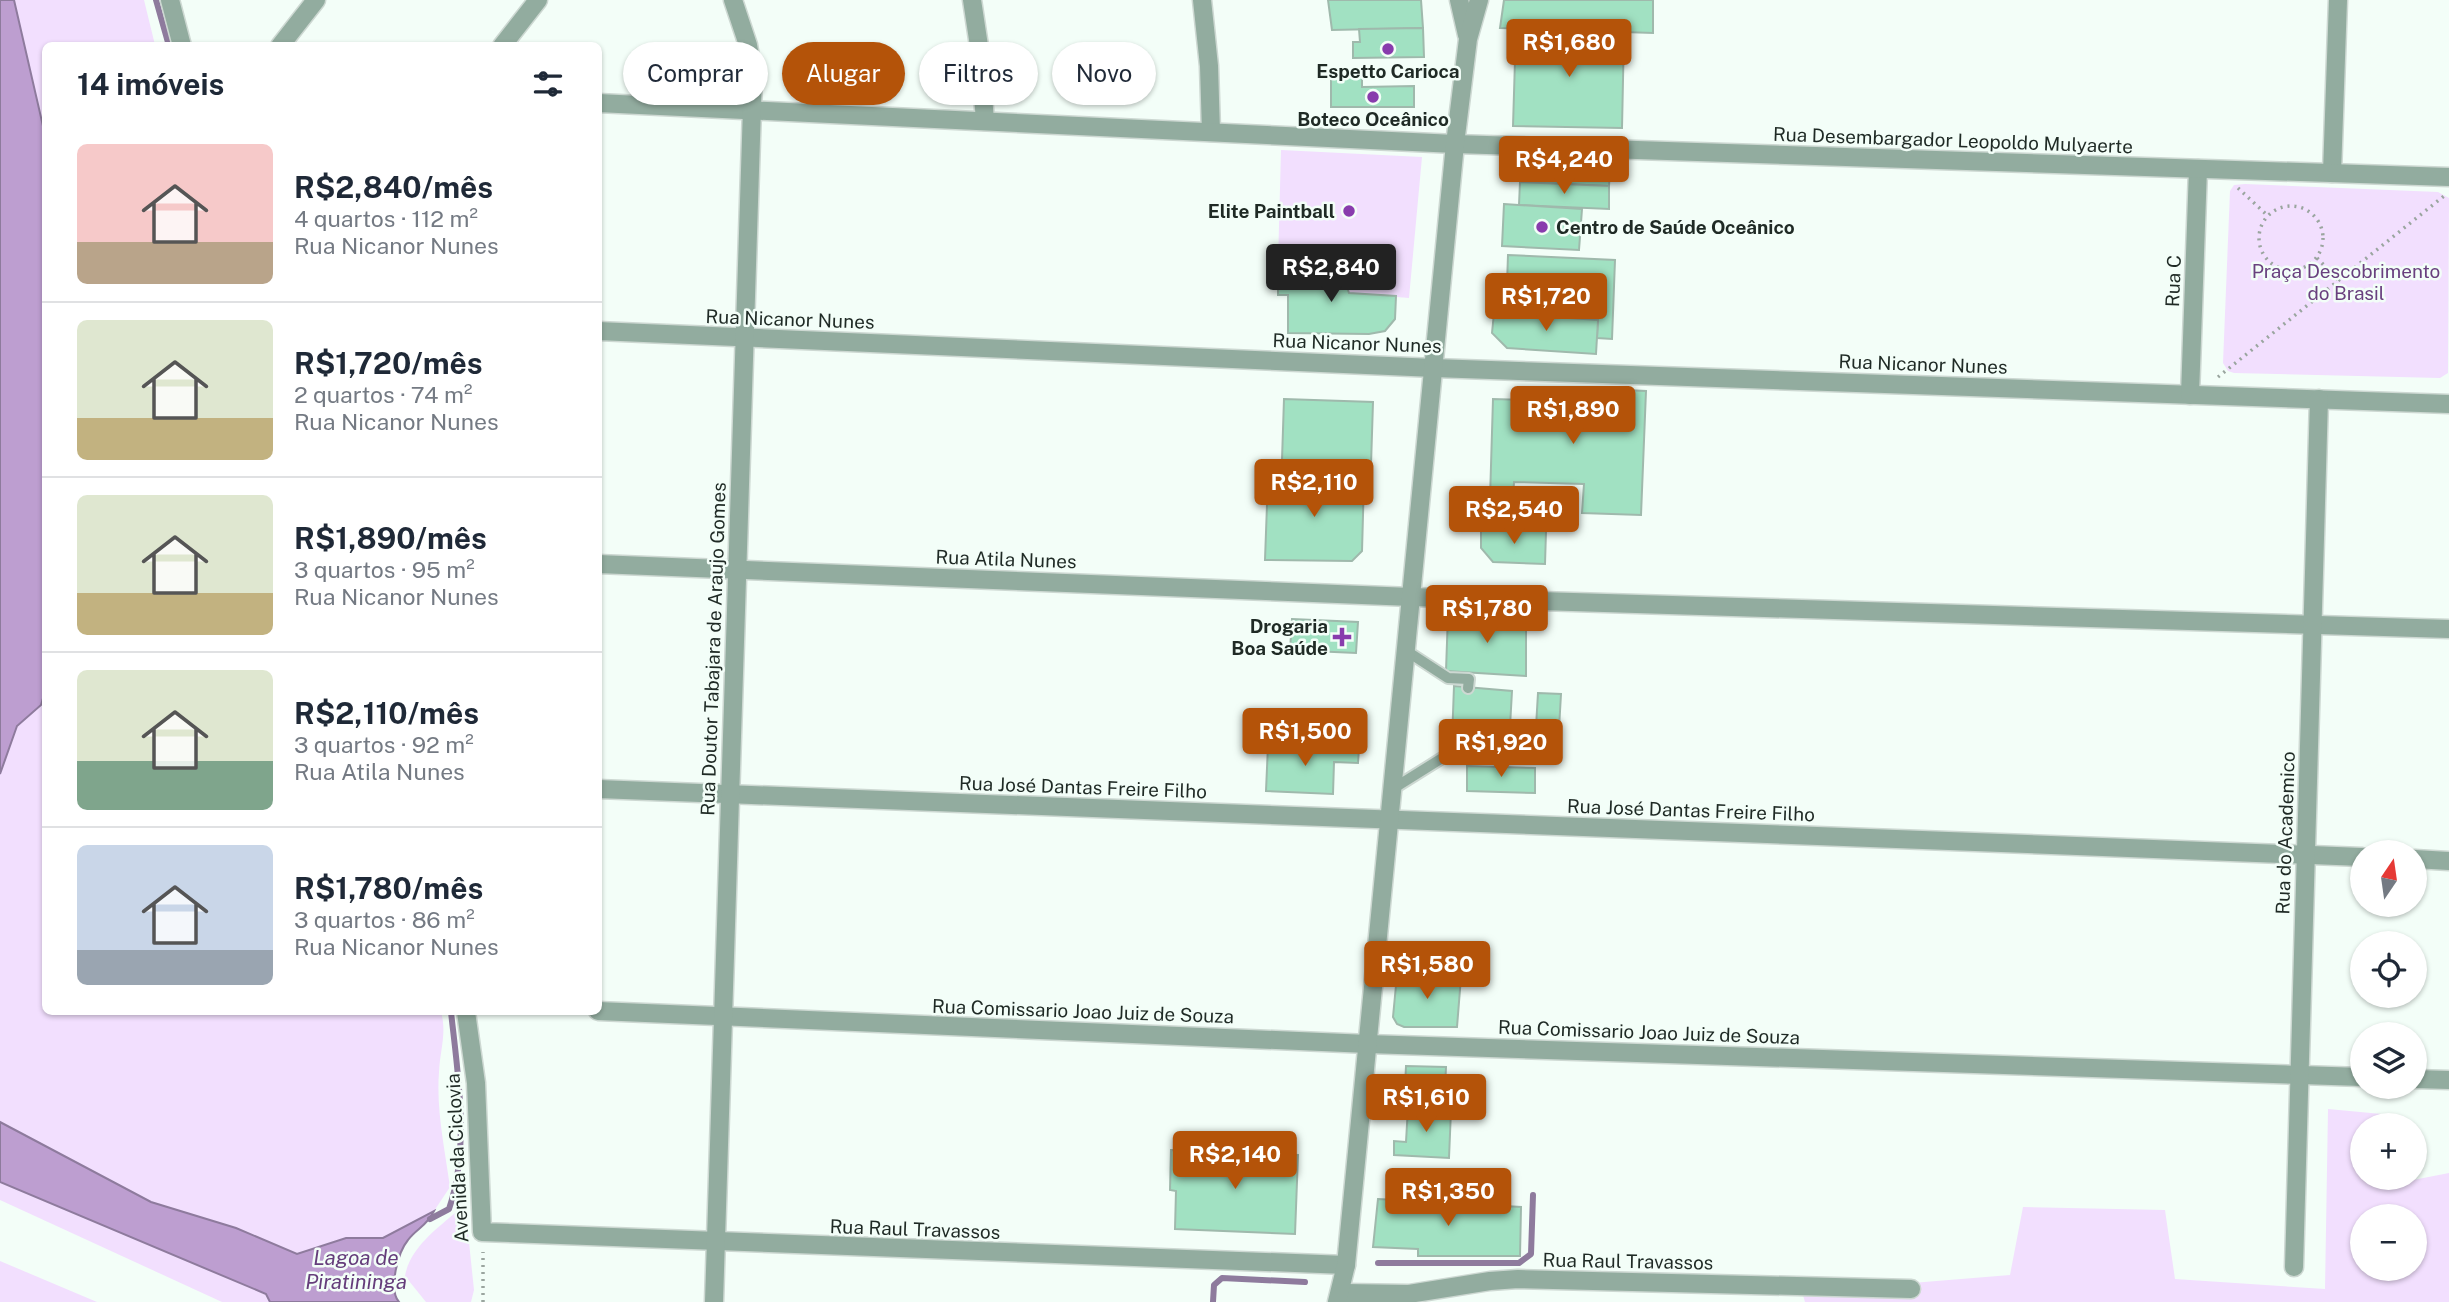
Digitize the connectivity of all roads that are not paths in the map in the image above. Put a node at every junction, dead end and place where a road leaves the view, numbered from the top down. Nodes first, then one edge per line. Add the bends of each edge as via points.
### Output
1 (170, 0) edge
2 (316, 0) edge
3 (538, 0) edge
4 (733, 0) edge
5 (972, 0) edge
6 (1202, 0) edge
7 (1460, 0) edge
8 (1479, 0) edge
9 (2338, 0) edge
10 (1468, 39) junction
11 (181, 42) edge
12 (283, 42) edge
13 (505, 42) edge
14 (602, 103) edge
15 (751, 110) junction
16 (985, 121) junction
17 (1211, 132) junction
18 (1455, 144) junction
19 (2198, 169) junction
20 (2332, 173) junction
21 (2449, 177) edge
22 (602, 331) edge
23 (744, 338) junction
24 (1434, 368) junction
25 (2190, 395) junction
26 (2319, 400) junction
27 (2449, 404) edge
28 (602, 564) edge
29 (737, 569) junction
30 (1411, 597) junction
31 (2312, 625) junction
32 (2449, 629) edge
33 (1405, 650) junction
34 (1468, 688) dead end
35 (1465, 742) dead end
36 (602, 789) edge
37 (1391, 790) junction
38 (730, 794) junction
39 (1388, 820) junction
40 (2306, 855) junction
41 (2350, 857) edge
42 (2427, 860) edge
43 (2449, 861) edge
44 (602, 1011) edge
45 (466, 1015) edge
46 (723, 1017) junction
47 (1368, 1044) junction
48 (2299, 1075) junction
49 (2350, 1077) edge
50 (2427, 1079) edge
51 (2449, 1080) edge
52 (482, 1232) joint
53 (716, 1243) junction
54 (2294, 1267) dead end
55 (1911, 1289) dead end
56 (1341, 1290) edge
57 (714, 1302) edge

1 - 11 street
2 - 12 street
3 - 13 street
4 - 15 street, Rua Doutor Tabajara de Araujo Gomes via 748,45 753,76
5 - 16 street
6 - 17 street
7 - 10 street
8 - 10 street
9 - 20 street
10 - 18 street
14 - 15 street, Rua Desembargador Leopoldo Mulyaerte
15 - 16 street, Rua Desembargador Leopoldo Mulyaerte
15 - 23 street, Rua Doutor Tabajara de Araujo Gomes
16 - 17 street, Rua Desembargador Leopoldo Mulyaerte
17 - 18 street, Rua Desembargador Leopoldo Mulyaerte
18 - 19 street, Rua Desembargador Leopoldo Mulyaerte
18 - 24 street
19 - 20 street, Rua Desembargador Leopoldo Mulyaerte
19 - 25 street, Rua C
20 - 21 street, Rua Desembargador Leopoldo Mulyaerte
22 - 23 street, Rua Nicanor Nunes
23 - 24 street, Rua Nicanor Nunes
23 - 29 street, Rua Doutor Tabajara de Araujo Gomes
24 - 25 street, Rua Nicanor Nunes
24 - 30 street
25 - 26 street, Rua Nicanor Nunes
26 - 27 street, Rua Nicanor Nunes
26 - 31 street, Rua do Academico
28 - 29 street, Rua Atila Nunes
29 - 30 street, Rua Atila Nunes
29 - 38 street, Rua Doutor Tabajara de Araujo Gomes
30 - 31 street
30 - 33 street
31 - 32 street
31 - 40 street, Rua do Academico
33 - 34 lane via 1448,678 1469,679
33 - 37 street
35 - 37 lane via 1465,756 1447,755
36 - 38 street, Rua José Dantas Freire Filho
37 - 39 street
38 - 39 street, Rua José Dantas Freire Filho
38 - 46 street, Rua Doutor Tabajara de Araujo Gomes
39 - 40 street, Rua José Dantas Freire Filho
39 - 47 street
40 - 41 street, Rua José Dantas Freire Filho
40 - 48 street, Rua do Academico
42 - 43 street
44 - 46 street, Rua Comissario Joao Juiz de Souza
45 - 52 street, Avenida da Ciclovia via 476,1083
46 - 47 street, Rua Comissario Joao Juiz de Souza
46 - 53 street, Rua Doutor Tabajara de Araujo Gomes
47 - 48 street, Rua Comissario Joao Juiz de Souza
47 - 56 street
48 - 49 street, Rua Comissario Joao Juiz de Souza
48 - 54 street, Rua do Academico
50 - 51 street
52 - 53 street, Rua Raul Travassos
53 - 56 street, Rua Raul Travassos
53 - 57 street, Rua Doutor Tabajara de Araujo Gomes
55 - 56 street, Rua Raul Travassos via 1518,1279 1409,1294

